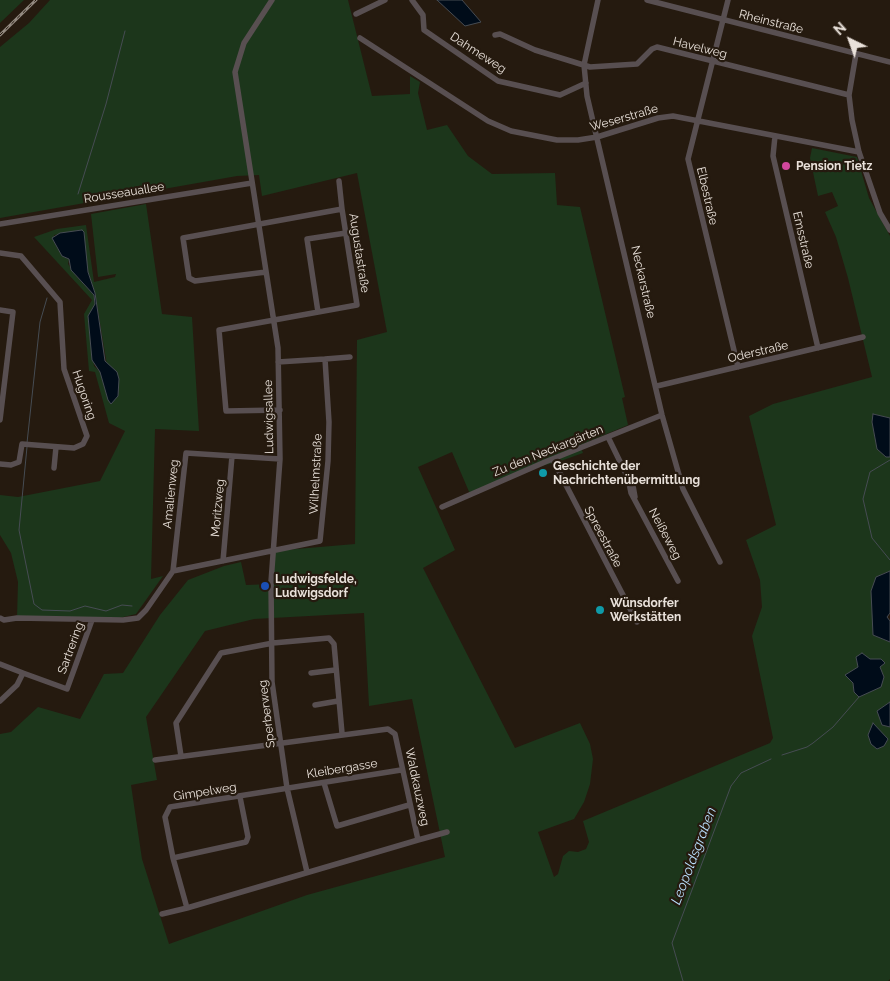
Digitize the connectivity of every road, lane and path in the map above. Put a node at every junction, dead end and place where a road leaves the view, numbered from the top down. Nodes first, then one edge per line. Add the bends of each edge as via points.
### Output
1 (272, 0) edge
2 (385, 0) edge
3 (412, 0) edge
4 (598, 0) edge
5 (647, 0) edge
6 (728, 0) edge
7 (356, 14) dead end
8 (723, 19) junction
9 (495, 35) dead end
10 (360, 38) dead end
11 (856, 54) junction
12 (712, 61) junction
13 (890, 62) edge
14 (584, 65) junction
15 (586, 83) junction
16 (849, 95) junction
17 (697, 120) junction
18 (775, 136) junction
19 (597, 137) junction
20 (859, 152) junction
21 (338, 181) dead end
22 (252, 183) junction
23 (342, 209) junction
24 (0, 224) edge
25 (259, 225) junction
26 (890, 230) edge
27 (346, 233) junction
28 (0, 253) edge
29 (266, 272) junction
30 (0, 310) edge
31 (318, 312) junction
32 (273, 321) junction
33 (863, 337) dead end
34 (818, 348) junction
35 (350, 357) dead end
36 (326, 359) junction
37 (278, 362) junction
38 (738, 367) junction
39 (657, 386) junction
40 (280, 410) junction
41 (662, 416) junction
42 (0, 420) edge
43 (608, 437) junction
44 (56, 447) junction
45 (232, 456) junction
46 (280, 459) junction
47 (553, 460) junction
48 (0, 464) edge
49 (54, 468) dead end
50 (442, 507) dead end
51 (273, 551) junction
52 (223, 562) junction
53 (720, 562) dead end
54 (173, 571) junction
55 (678, 581) dead end
56 (0, 618) edge
57 (92, 620) junction
58 (637, 622) dead end
59 (273, 643) junction
60 (0, 664) edge
61 (335, 670) junction
62 (311, 672) dead end
63 (23, 673) junction
64 (0, 701) edge
65 (338, 701) junction
66 (315, 705) dead end
67 (342, 733) junction
68 (281, 743) junction
69 (181, 756) junction
70 (155, 760) dead end
71 (401, 770) junction
72 (324, 783) junction
73 (287, 788) junction
74 (240, 797) junction
75 (409, 805) junction
76 (447, 832) dead end
77 (418, 840) junction
78 (173, 858) junction
79 (307, 872) junction
80 (187, 908) junction
81 (162, 914) dead end

1 - 22 street, Ludwigsallee via 244,43 235,72
2 - 7 street
3 - 15 street, Dahmeweg via 424,15 424,30 498,81 560,95
4 - 14 street, Neckarstraße
5 - 8 street, Rheinstraße
6 - 8 street, Elbestraße
8 - 11 street, Rheinstraße
8 - 12 street, Elbestraße
9 - 14 street, Havelweg via 500,34 535,50
10 - 19 street, Weserstraße via 488,120 511,131 557,140
11 - 13 street, Rheinstraße
11 - 16 street
12 - 14 street, Havelweg via 657,47 637,64
12 - 16 street, Havelweg
12 - 17 street, Elbestraße
14 - 15 street, Neckarstraße
15 - 19 street, Neckarstraße
16 - 20 street
17 - 18 street, Weserstraße
17 - 19 street, Weserstraße via 666,116
17 - 38 street, Elbestraße via 688,159
18 - 20 street, Weserstraße
18 - 34 street, Emsstraße via 773,156
19 - 39 street, Neckarstraße
20 - 26 street via 880,213
21 - 23 street, Augustastraße
22 - 24 street, Rousseauallee
22 - 25 street, Ludwigsallee
23 - 25 street, Augustastraße
23 - 27 street, Augustastraße
25 - 29 street, Ludwigsallee
25 - 29 street, Augustastraße via 183,238 189,278 195,281
27 - 31 street, Augustastraße via 357,305
27 - 31 street via 307,239
28 - 44 street, Hugoring via 21,256 60,302 64,369 87,436 79,447
29 - 32 street, Ludwigsallee
30 - 42 street via 13,312
31 - 32 street, Augustastraße
32 - 37 street, Ludwigsallee
32 - 40 street, Augustastraße via 219,330 226,411
33 - 34 street, Oderstraße
34 - 38 street, Oderstraße
35 - 36 street
36 - 37 street
36 - 51 street, Wilhelmstraße via 328,461 320,541
37 - 40 street, Ludwigsallee
38 - 39 street, Oderstraße
39 - 41 street, Neckarstraße
40 - 46 street, Ludwigsallee
41 - 43 street, Zu den Neckargärten
41 - 53 street, Neckarstraße via 683,489
43 - 47 street, Zu den Neckargärten
43 - 55 street, Neißeweg via 628,478 632,480 635,497
44 - 48 street, Hugoring via 22,444 19,462
44 - 49 street
45 - 46 street, Amalienweg
45 - 52 street, Moritzweg
45 - 54 street, Amalienweg via 186,453
46 - 51 street, Ludwigsallee
47 - 50 street, Zu den Neckargärten
47 - 58 street, Spreestraße
51 - 52 street
51 - 59 street, Sperberweg
52 - 54 street
54 - 57 street, Sartrering via 138,618
56 - 57 street, Sartrering
57 - 63 street, Sartrering via 67,689
59 - 61 street via 329,638 334,644
59 - 68 street, Sperberweg via 272,682
59 - 69 street via 222,653 176,723
60 - 63 street
61 - 62 street
61 - 65 street
63 - 64 street via 17,685
65 - 66 street
65 - 67 street
67 - 68 street, Waldkauzweg
67 - 71 street, Waldkauzweg via 388,729 395,734
68 - 69 street, Waldkauzweg
68 - 73 street, Sperberweg
69 - 70 street, Waldkauzweg
71 - 72 street, Kleibergasse
71 - 75 street, Waldkauzweg
72 - 73 street, Kleibergasse
72 - 75 street via 337,826
73 - 74 street, Gimpelweg
73 - 79 street, Sperberweg
74 - 78 street via 248,837 246,842
74 - 78 street, Gimpelweg via 170,807 165,817
75 - 77 street, Waldkauzweg
76 - 77 street, Waldkauzweg
77 - 79 street, Waldkauzweg
78 - 80 street, Gimpelweg
79 - 80 street
80 - 81 street

